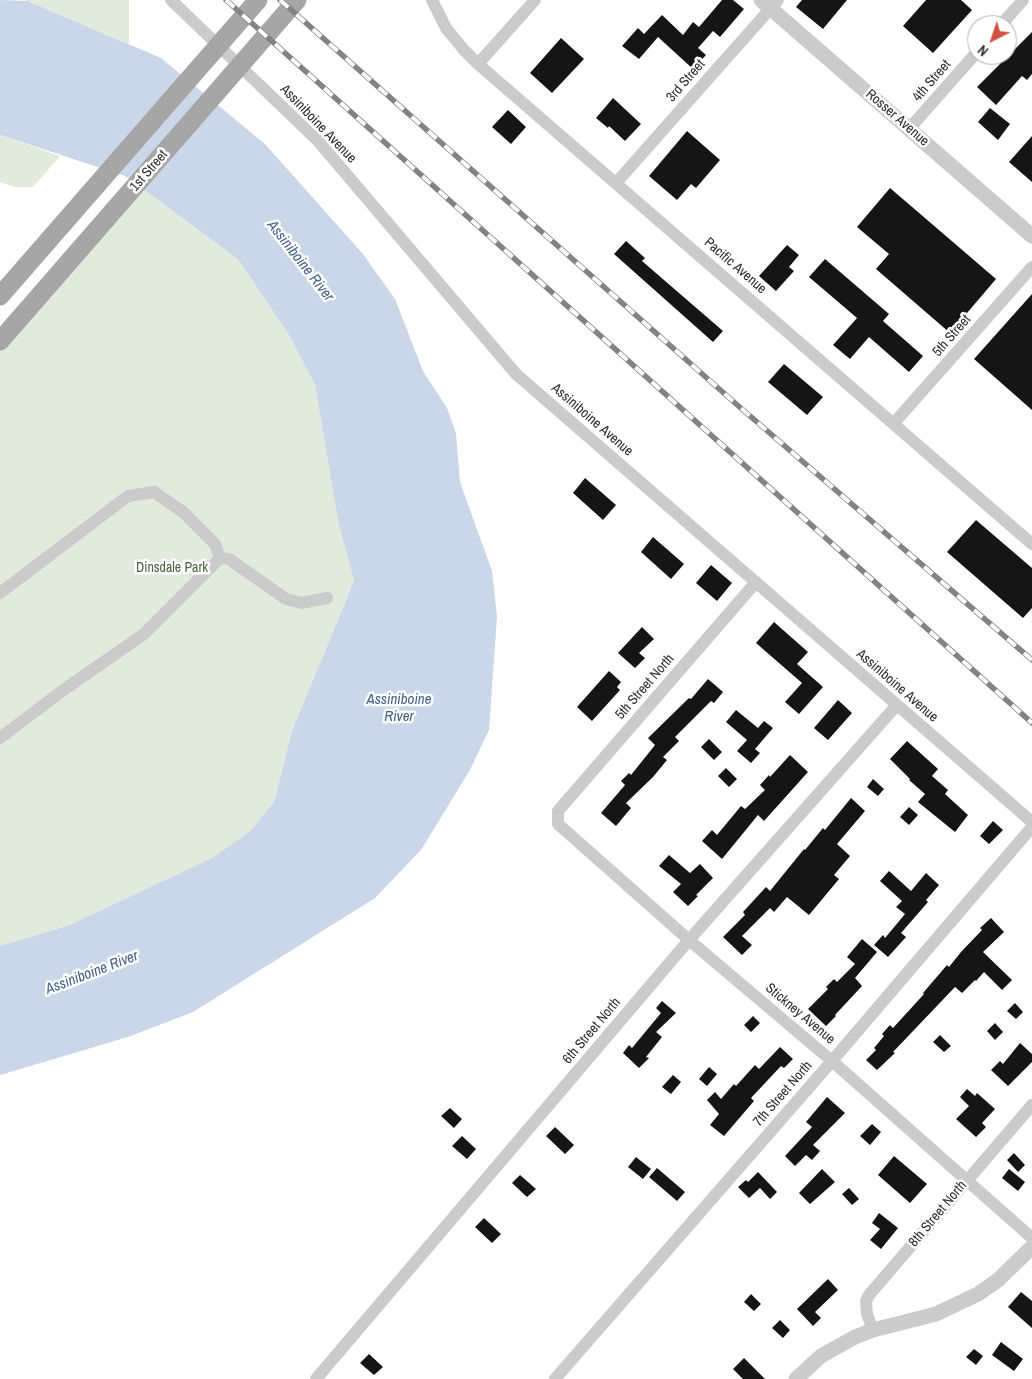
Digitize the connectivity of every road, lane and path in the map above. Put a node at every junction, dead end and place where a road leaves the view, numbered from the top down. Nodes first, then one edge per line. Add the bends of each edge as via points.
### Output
1 (171, 0) edge
2 (258, 0) edge
3 (297, 0) edge
4 (432, 0) edge
5 (535, 0) edge
6 (1023, 0) edge
7 (770, 3) edge
8 (1010, 15) edge
9 (967, 63) edge
10 (478, 64) junction
11 (909, 129) junction
12 (616, 182) junction
13 (1032, 236) edge
14 (1032, 267) edge
15 (0, 296) edge
16 (0, 341) edge
17 (894, 423) junction
18 (1032, 544) edge
19 (220, 558) junction
20 (756, 582) junction
21 (0, 593) edge
22 (327, 598) dead end
23 (896, 706) junction
24 (0, 738) edge
25 (558, 811) joint
26 (1032, 822) edge
27 (1032, 827) edge
28 (689, 940) junction
29 (832, 1061) junction
30 (1032, 1105) edge
31 (966, 1181) junction
32 (1032, 1238) edge
33 (1032, 1246) edge
34 (873, 1330) junction
35 (316, 1379) edge
36 (555, 1379) edge
37 (796, 1379) edge

1 - 20 street, Assiniboine Avenue via 319,142 516,374
2 - 15 main road
3 - 16 main road, 1st Street
4 - 10 street, Pacific Avenue via 446,28
5 - 10 street
6 - 8 street
7 - 11 street, Rosser Avenue
7 - 12 street, 3rd Street
9 - 11 street, 4th Street
10 - 12 street, Pacific Avenue
11 - 13 street, Rosser Avenue
12 - 17 street, Pacific Avenue
14 - 17 street, 5th Street
17 - 18 street, Pacific Avenue
19 - 21 street via 215,544 183,512 154,492 128,496
19 - 22 street via 229,559 286,599 301,602
19 - 24 street via 144,634
20 - 23 street, Assiniboine Avenue
20 - 25 street, 5th Street North
23 - 26 street, Assiniboine Avenue
23 - 28 street, 6th Street North
25 - 28 street, Stickney Avenue via 558,824
27 - 29 street, 7th Street North
28 - 29 street, Stickney Avenue
28 - 35 street, 6th Street North
29 - 31 street, Stickney Avenue
29 - 36 street, 7th Street North
30 - 31 street, 8th Street North
31 - 32 street, Stickney Avenue
31 - 34 street, 8th Street North via 869,1295 867,1314
33 - 34 street via 998,1280 978,1294 936,1314
34 - 37 street via 835,1347

